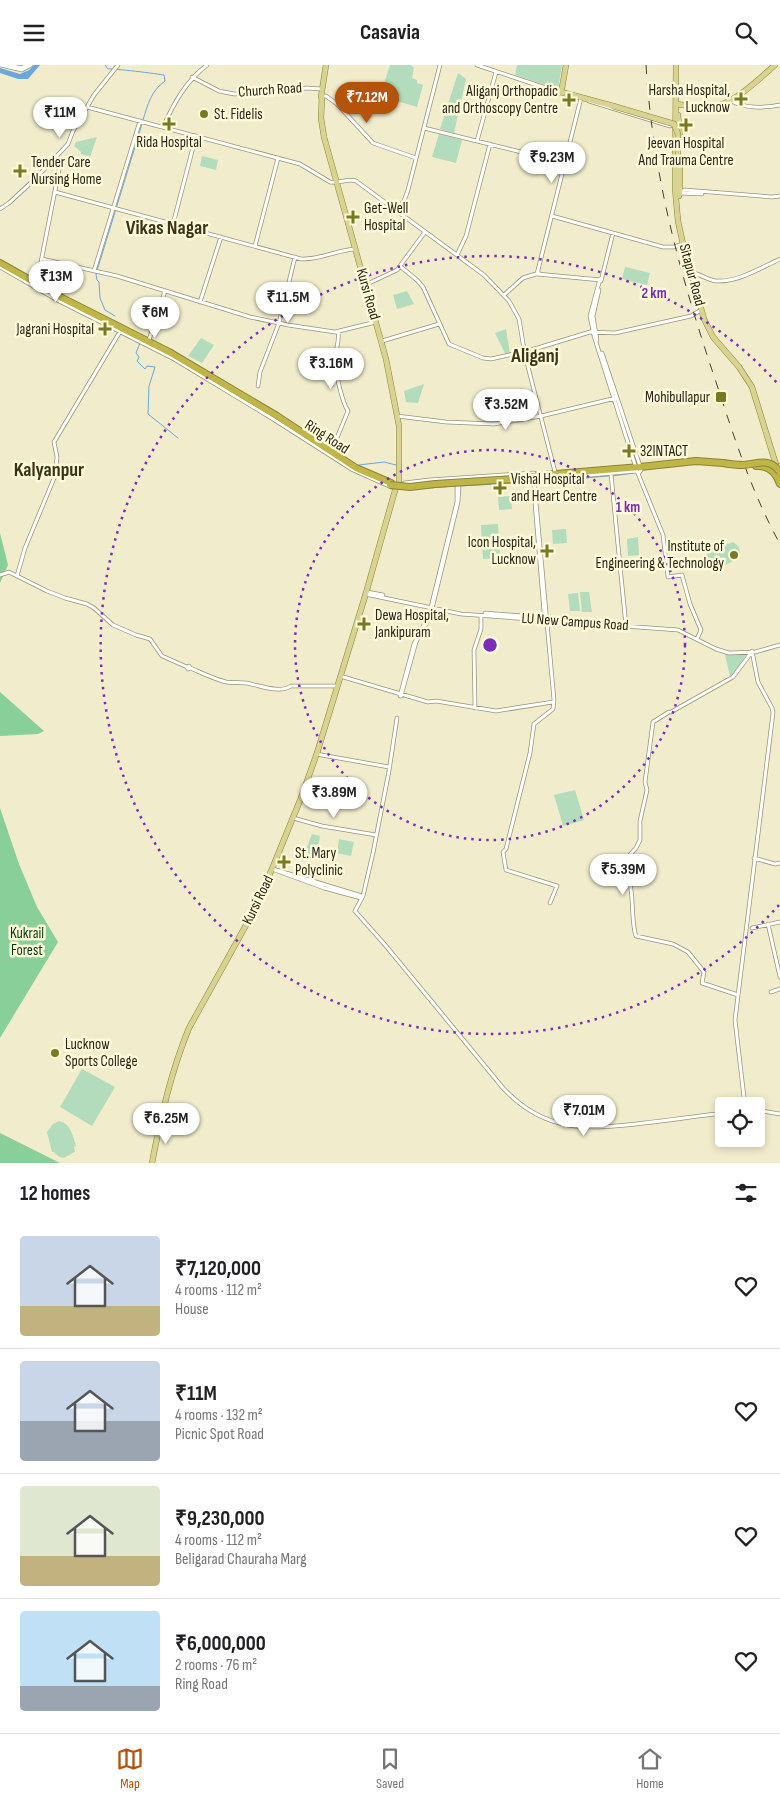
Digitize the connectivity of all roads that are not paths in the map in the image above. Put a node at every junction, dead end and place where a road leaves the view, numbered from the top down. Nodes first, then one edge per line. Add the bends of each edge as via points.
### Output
1 (0, 65) edge
2 (8, 65) edge
3 (26, 65) edge
4 (31, 65) edge
5 (207, 65) edge
6 (326, 65) edge
7 (440, 65) edge
8 (477, 65) edge
9 (566, 65) edge
10 (677, 65) edge
11 (775, 65) edge
12 (116, 67) edge
13 (496, 72) junction
14 (192, 77) junction
15 (322, 89) junction
16 (560, 92) junction
17 (322, 96) junction
18 (581, 99) junction
19 (589, 100) junction
20 (729, 100) junction
21 (677, 104) junction
22 (780, 105) edge
23 (87, 107) junction
24 (142, 122) junction
25 (676, 122) junction
26 (163, 127) junction
27 (424, 128) junction
28 (196, 136) junction
29 (477, 141) junction
30 (490, 144) junction
31 (278, 157) junction
32 (416, 158) junction
33 (52, 161) junction
34 (566, 163) junction
35 (336, 183) junction
36 (55, 192) junction
37 (678, 192) junction
38 (780, 197) edge
39 (0, 209) edge
40 (115, 209) junction
41 (396, 210) junction
42 (552, 217) junction
43 (174, 224) junction
44 (425, 232) junction
45 (613, 233) junction
46 (220, 237) junction
47 (683, 244) junction
48 (255, 246) junction
49 (355, 248) junction
50 (457, 255) junction
51 (295, 257) junction
52 (42, 259) junction
53 (780, 259) edge
54 (0, 264) edge
55 (401, 267) junction
56 (96, 272) junction
57 (694, 273) junction
58 (538, 274) junction
59 (600, 279) junction
60 (35, 280) junction
61 (366, 285) junction
62 (165, 292) junction
63 (504, 295) junction
64 (200, 302) junction
65 (701, 310) junction
66 (376, 322) junction
67 (278, 324) junction
68 (438, 324) junction
69 (122, 329) junction
70 (594, 332) junction
71 (338, 333) junction
72 (149, 339) junction
73 (382, 341) junction
74 (524, 353) junction
75 (221, 382) junction
76 (258, 386) dead end
77 (615, 398) junction
78 (397, 417) junction
79 (540, 417) junction
80 (291, 425) junction
81 (333, 448) junction
82 (774, 457) junction
83 (723, 464) junction
84 (779, 467) edge
85 (638, 469) junction
86 (612, 471) junction
87 (554, 472) junction
88 (780, 478) edge
89 (533, 479) junction
90 (418, 483) junction
91 (780, 484) edge
92 (397, 485) junction
93 (419, 487) junction
94 (458, 487) dead end
95 (780, 491) edge
96 (0, 575) edge
97 (17, 576) junction
98 (367, 593) junction
99 (432, 607) junction
100 (481, 614) junction
101 (546, 619) junction
102 (625, 625) junction
103 (697, 638) junction
104 (780, 644) edge
105 (752, 654) junction
106 (341, 677) junction
107 (337, 686) junction
108 (401, 695) junction
109 (553, 702) junction
110 (475, 708) junction
111 (398, 718) dead end
112 (318, 753) junction
113 (388, 767) junction
114 (294, 818) junction
115 (376, 835) junction
116 (754, 858) junction
117 (780, 863) edge
118 (273, 869) junction
119 (362, 897) junction
120 (550, 903) dead end
121 (780, 922) edge
122 (746, 924) junction
123 (768, 924) junction
124 (752, 928) junction
125 (746, 929) junction
126 (742, 959) junction
127 (780, 977) edge
128 (738, 995) junction
129 (744, 1097) edge
130 (765, 1112) edge
131 (715, 1114) edge
132 (780, 1115) edge
133 (153, 1163) edge

1 - 4 street via 22,70
2 - 3 street via 22,68
5 - 14 street
6 - 15 main road, Kursi Road
7 - 27 street
8 - 13 street
9 - 16 main road
10 - 21 main road, Sitapur Road
10 - 25 main road, Sitapur Road
11 - 20 main road
12 - 23 street
13 - 16 street
13 - 29 street
14 - 15 street, Church Road via 219,91 234,94 274,93 306,87
14 - 26 street
15 - 17 main road, Kursi Road
16 - 18 main road
17 - 32 street via 337,104 373,143
17 - 35 main road, Kursi Road via 321,132
18 - 19 main road
18 - 34 street
19 - 25 street via 670,126
19 - 37 main road, bridge via 673,127 676,133
20 - 21 main road via 711,106
20 - 22 street via 737,105
21 - 25 main road, Sitapur Road
23 - 24 street
23 - 33 street via 68,144
24 - 26 street
24 - 40 street
25 - 37 main road, Sitapur Road
26 - 28 street
27 - 29 street
27 - 32 street
28 - 31 street
28 - 43 street
29 - 30 street
30 - 34 street
30 - 50 street via 466,236
31 - 35 street via 300,164
31 - 48 street
32 - 41 street via 406,196
33 - 36 street via 60,165
33 - 39 street
34 - 42 street
35 - 41 street via 356,181
35 - 49 main road, Kursi Road
36 - 40 street
36 - 52 street
37 - 38 street
37 - 47 main road, Sitapur Road via 678,221
37 - 57 main road, Sitapur Road via 681,227
40 - 43 street
40 - 56 street
41 - 44 street
42 - 45 street
42 - 58 street
43 - 46 street
44 - 50 street
44 - 55 street
45 - 47 street via 663,247
45 - 59 street
46 - 48 street
46 - 64 street
47 - 65 main road, Sitapur Road
48 - 51 street
49 - 51 street via 312,259
49 - 61 main road, Kursi Road
50 - 63 street
51 - 67 street
52 - 56 street
52 - 60 street
53 - 57 street via 739,279 710,280
54 - 60 street
54 - 69 highway, Ring Road
55 - 61 street
55 - 68 street via 420,283
56 - 62 street
57 - 82 main road, Sitapur Road via 712,330 754,385
58 - 59 street
58 - 63 street via 523,278
59 - 70 street via 593,316
60 - 69 street
61 - 66 main road, Kursi Road
62 - 64 street
62 - 67 street via 218,310
62 - 72 street
63 - 74 street via 518,317
64 - 67 street
65 - 70 street via 693,315 615,333
65 - 82 main road, Sitapur Road via 713,337 752,387
66 - 71 street
66 - 73 main road, Kursi Road
67 - 71 street
67 - 76 street
68 - 73 street
68 - 74 street via 449,347 484,361
69 - 72 street
69 - 75 highway, Ring Road
69 - 80 highway, Ring Road
69 - 92 street via 274,419 352,470 391,487
69 - 97 street via 54,442 57,457 55,476
70 - 74 street
70 - 77 street
71 - 81 street via 335,360 343,403 348,411
72 - 75 street
73 - 78 main road, Kursi Road
74 - 79 street
75 - 80 highway, Ring Road
77 - 79 street
77 - 85 street
78 - 79 street via 494,424
78 - 92 main road, Kursi Road
79 - 87 street
80 - 81 street
80 - 89 highway, Ring Road, bridge via 356,471 390,485 410,487
81 - 92 street via 356,465
82 - 84 main road, Sitapur Road
82 - 95 street via 749,466 768,470 775,476
83 - 84 highway, bridge via 767,462
83 - 85 highway, Ring Road via 700,462
83 - 85 highway, Ring Road via 696,461
83 - 91 highway, bridge via 764,466 774,472
84 - 88 main road, Sitapur Road
85 - 86 highway, Ring Road
85 - 89 highway, Ring Road
85 - 103 street via 662,535 668,577 682,575 701,630
86 - 87 street
86 - 89 highway, Ring Road
86 - 102 street
87 - 90 street
89 - 93 street
89 - 101 street
90 - 92 street
90 - 93 street
92 - 93 street
92 - 98 main road, Kursi Road
94 - 99 street
96 - 97 street via 9,572
97 - 107 street via 65,598 87,604 113,625 150,639 162,656 227,682 280,689
98 - 99 street, LU New Campus Road
98 - 106 main road, Kursi Road
99 - 100 street, LU New Campus Road
99 - 108 street via 414,644
100 - 101 street, LU New Campus Road
100 - 110 street via 481,629 474,650
101 - 102 street, LU New Campus Road
101 - 109 street
102 - 103 street, LU New Campus Road via 676,628
103 - 105 street, LU New Campus Road via 723,650
104 - 105 street, LU New Campus Road
105 - 116 street via 757,681 773,713
105 - 128 street via 733,677 652,722 640,840 626,859 636,936 673,944 688,952 704,971 702,983
106 - 107 main road, Kursi Road
106 - 108 street
106 - 112 main road, Kursi Road
107 - 112 main road, Kursi Road
108 - 110 street via 429,704 437,702
109 - 110 street via 498,712
109 - 120 street via 553,708 534,724 530,753 503,852 506,870 557,887
111 - 113 street
112 - 113 street
112 - 114 main road, Kursi Road
113 - 115 street
114 - 115 street
114 - 118 main road, Kursi Road
115 - 119 street
116 - 117 street
116 - 122 street
116 - 122 street
118 - 119 street
118 - 133 main road, Kursi Road via 189,1028 163,1107
119 - 131 street via 355,911 503,1087 530,1111 554,1122 584,1128
121 - 123 street
122 - 124 street
122 - 125 street
123 - 124 street
123 - 127 street
124 - 125 street
125 - 126 street
125 - 126 street
126 - 128 street
128 - 129 street via 735,1020
130 - 132 street

